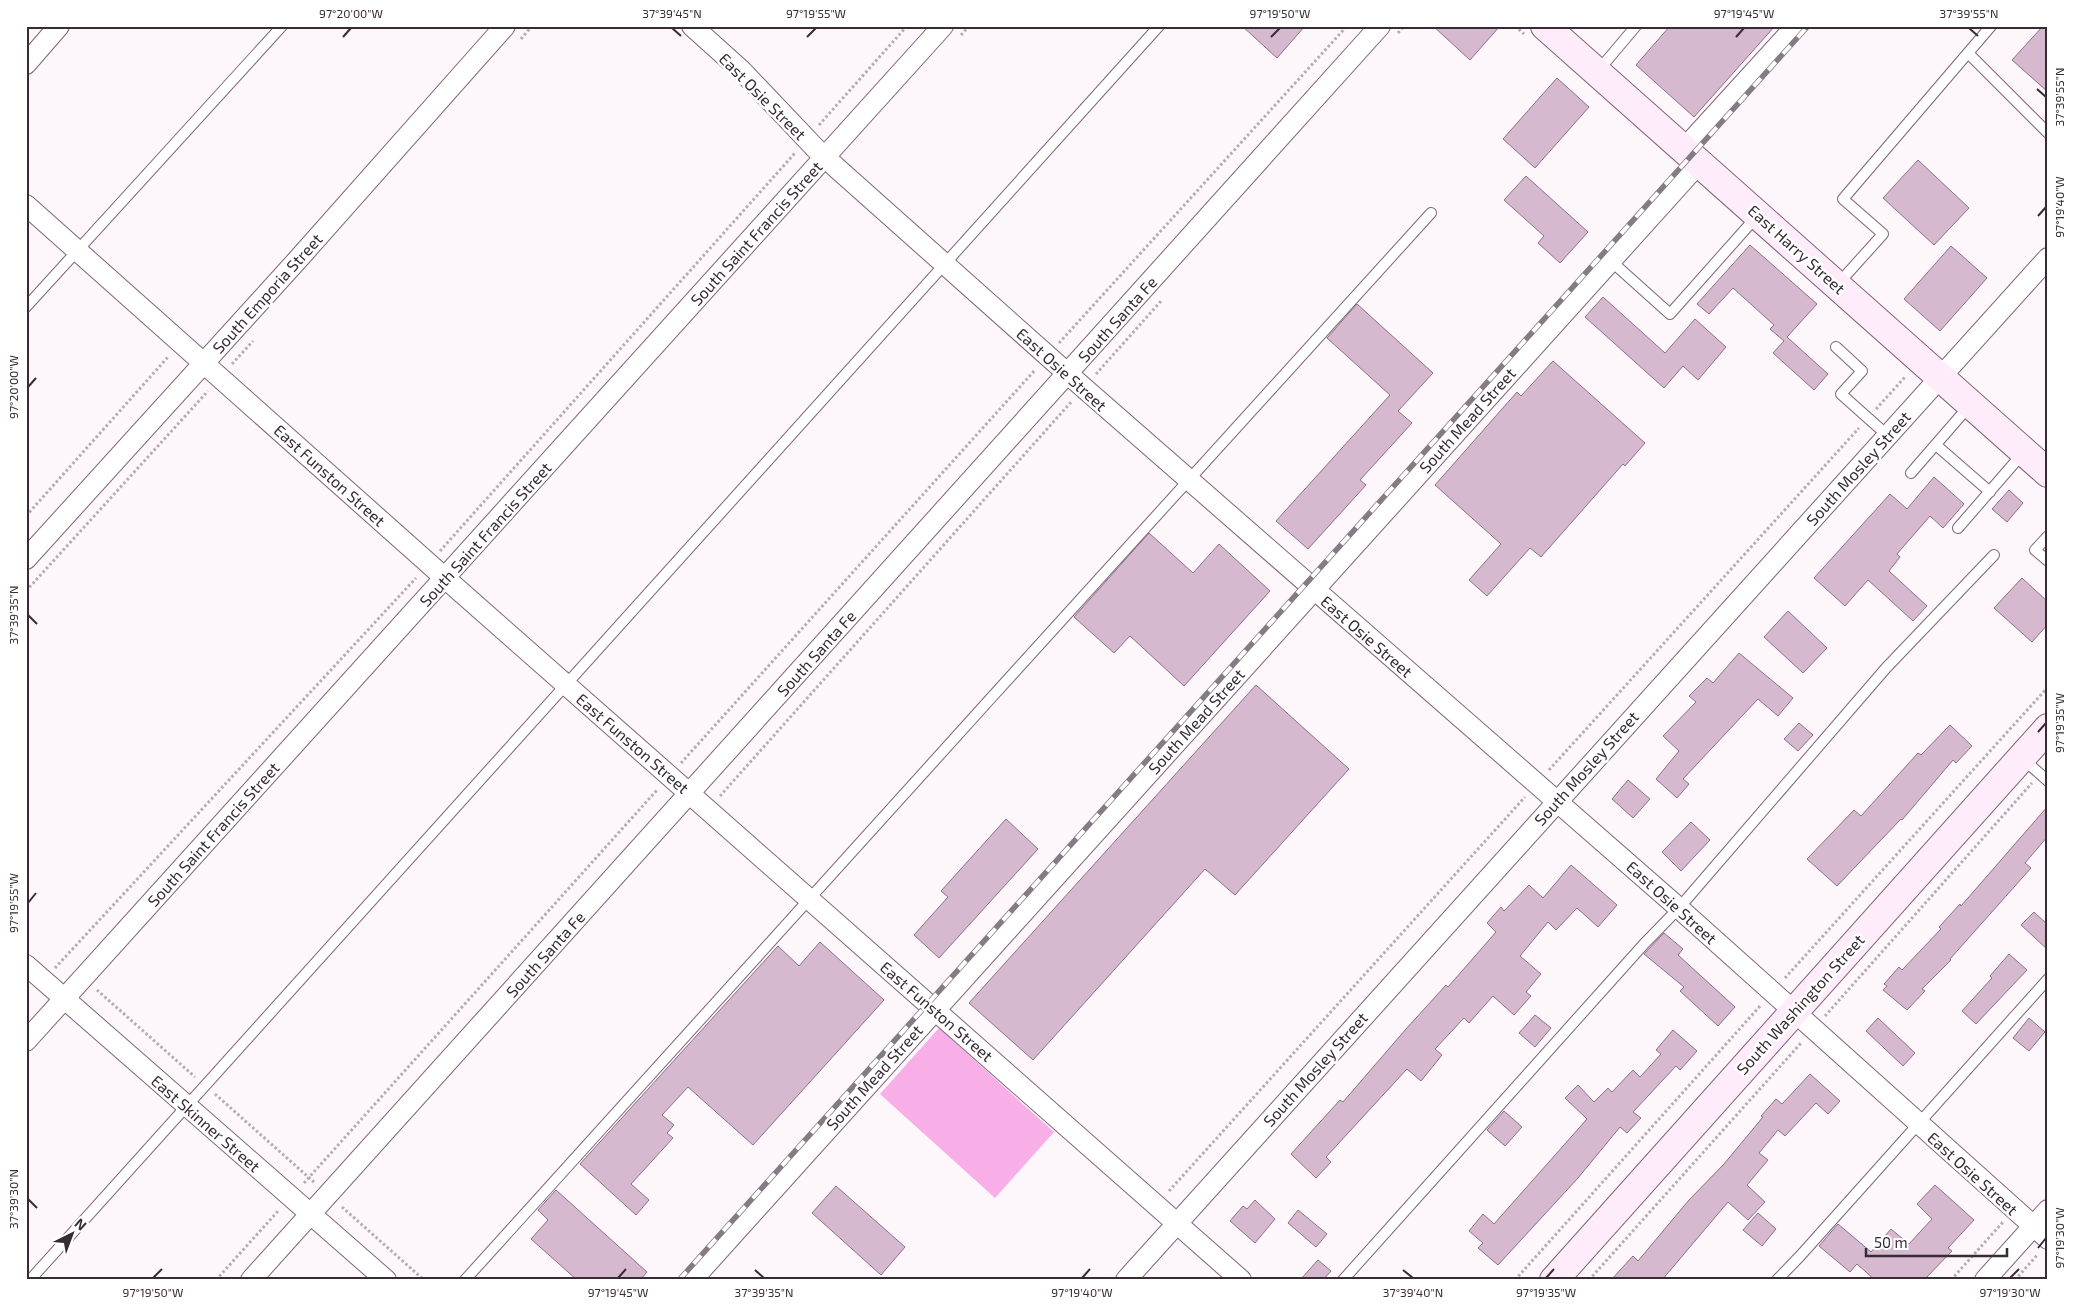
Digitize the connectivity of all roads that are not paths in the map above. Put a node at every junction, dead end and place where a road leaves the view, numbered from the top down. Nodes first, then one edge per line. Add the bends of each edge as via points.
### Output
1 (60, 26) edge
2 (282, 26) edge
3 (505, 26) edge
4 (692, 26) edge
5 (943, 26) edge
6 (1159, 26) edge
7 (1546, 26) edge
8 (1796, 26) edge
9 (1991, 26) edge
10 (1630, 28) edge
11 (1389, 30) edge
12 (1968, 53) junction
13 (26, 64) edge
14 (1597, 72) junction
15 (2048, 133) edge
16 (1692, 155) junction
17 (825, 158) junction
18 (26, 205) edge
19 (1431, 213) dead end
20 (1759, 214) junction
21 (77, 250) junction
22 (2048, 258) edge
23 (1611, 260) junction
24 (944, 264) junction
25 (1837, 285) junction
26 (26, 307) edge
27 (1836, 347) dead end
28 (204, 363) junction
29 (1068, 374) junction
30 (1940, 377) junction
31 (1971, 405) junction
32 (1887, 435) junction
33 (1936, 444) junction
34 (2024, 452) junction
35 (1912, 472) dead end
36 (2048, 473) edge
37 (1188, 479) junction
38 (1990, 492) junction
39 (1958, 528) dead end
40 (2048, 536) edge
41 (1994, 555) dead end
42 (26, 558) edge
43 (2048, 560) edge
44 (445, 578) junction
45 (1314, 590) junction
46 (567, 685) junction
47 (2048, 728) edge
48 (2022, 757) junction
49 (2048, 781) edge
50 (689, 793) junction
51 (1556, 801) junction
52 (810, 900) junction
53 (1679, 908) junction
54 (26, 965) edge
55 (2048, 979) edge
56 (65, 999) junction
57 (935, 1009) junction
58 (1793, 1011) junction
59 (26, 1041) edge
60 (187, 1106) junction
61 (1919, 1124) junction
62 (2048, 1210) edge
63 (310, 1214) junction
64 (1177, 1223) junction
65 (2041, 1238) edge
66 (30, 1280) edge
67 (251, 1280) edge
68 (386, 1280) edge
69 (466, 1280) edge
70 (692, 1280) edge
71 (1126, 1280) edge
72 (1241, 1280) edge
73 (1343, 1280) edge
74 (1554, 1280) edge
75 (1777, 1280) edge
76 (1985, 1280) edge

1 - 13 street
2 - 21 lane
3 - 28 street, South Emporia Street
4 - 17 street, East Osie Street via 742,71
5 - 17 street, South Saint Francis Street
6 - 24 lane
7 - 14 street, East Harry Street
8 - 16 street, South Mead Street
9 - 12 lane
10 - 14 lane
11 - 29 street, South Santa Fe
12 - 15 lane
12 - 25 lane via 1843,199 1883,234
14 - 16 street, East Harry Street
16 - 20 street, East Harry Street
16 - 23 street, South Mead Street
17 - 24 street, East Osie Street
17 - 44 street, South Saint Francis Street
18 - 21 street, East Funston Street
19 - 37 lane
20 - 23 lane via 1670,314
20 - 25 street, East Harry Street
21 - 26 lane
21 - 28 street, East Funston Street
22 - 30 street, South Mosley Street
23 - 45 street, South Mead Street
24 - 29 street, East Osie Street
24 - 46 lane
25 - 30 street, East Harry Street
27 - 32 lane via 1862,371 1841,394
28 - 42 street, South Emporia Street
28 - 44 street, East Funston Street
29 - 37 street, East Osie Street
29 - 50 street, South Santa Fe
30 - 31 street, East Harry Street
30 - 32 street, South Mosley Street
31 - 33 lane
31 - 34 street, East Harry Street
32 - 51 street, South Mosley Street
33 - 35 lane
33 - 38 lane
34 - 36 street, East Harry Street
34 - 38 lane
37 - 45 street, East Osie Street
37 - 52 lane
38 - 39 lane
40 - 43 lane via 2035,550
41 - 53 lane via 1886,668
44 - 46 street, East Funston Street
44 - 56 street, South Saint Francis Street
45 - 51 street, East Osie Street
45 - 57 street, South Mead Street
46 - 50 street, East Funston Street
46 - 60 lane
47 - 48 street, South Washington Street
48 - 49 lane
48 - 58 street, South Washington Street
50 - 52 street, East Funston Street
50 - 63 street, South Santa Fe
51 - 53 street, East Osie Street
51 - 64 street, South Mosley Street
52 - 57 street, East Funston Street
52 - 69 lane
53 - 58 street, East Osie Street
53 - 73 lane
54 - 56 street, East Skinner Street
55 - 61 lane
56 - 59 street, South Saint Francis Street
56 - 60 street, East Skinner Street
57 - 64 street, East Funston Street
57 - 70 street, South Mead Street
58 - 61 street, East Osie Street
58 - 74 street, South Washington Street
60 - 63 street, East Skinner Street
60 - 66 lane
61 - 65 street, East Osie Street
61 - 75 lane
62 - 65 street
63 - 67 street, South Santa Fe
63 - 68 street, East Skinner Street
64 - 71 street, South Mosley Street
64 - 72 street, East Funston Street
65 - 76 street

